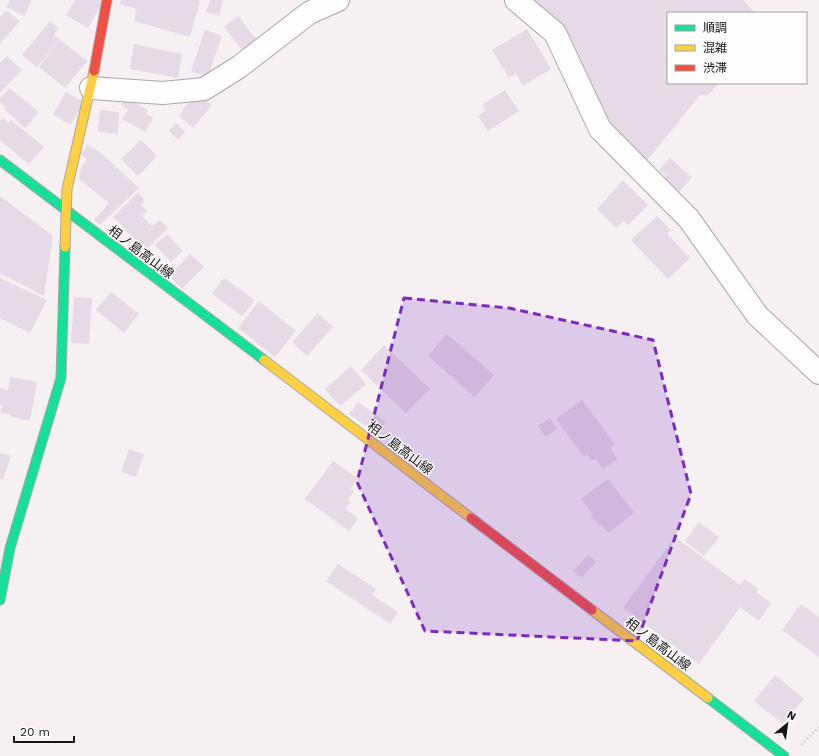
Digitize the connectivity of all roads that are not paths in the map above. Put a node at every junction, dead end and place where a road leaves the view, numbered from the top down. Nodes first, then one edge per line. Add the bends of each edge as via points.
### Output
1 (107, 0) edge
2 (338, 0) edge
3 (516, 0) edge
4 (91, 88) junction
5 (0, 160) edge
6 (65, 211) junction
7 (819, 373) edge
8 (0, 600) edge
9 (784, 756) edge

1 - 4 main road
2 - 4 street via 309,13 239,67 204,89 163,93
3 - 7 street via 554,33 600,129 689,219 757,315
4 - 6 main road via 67,189
5 - 6 main road, 相ノ島高山線
6 - 8 main road via 61,378 10,548
6 - 9 main road, 相ノ島高山線

